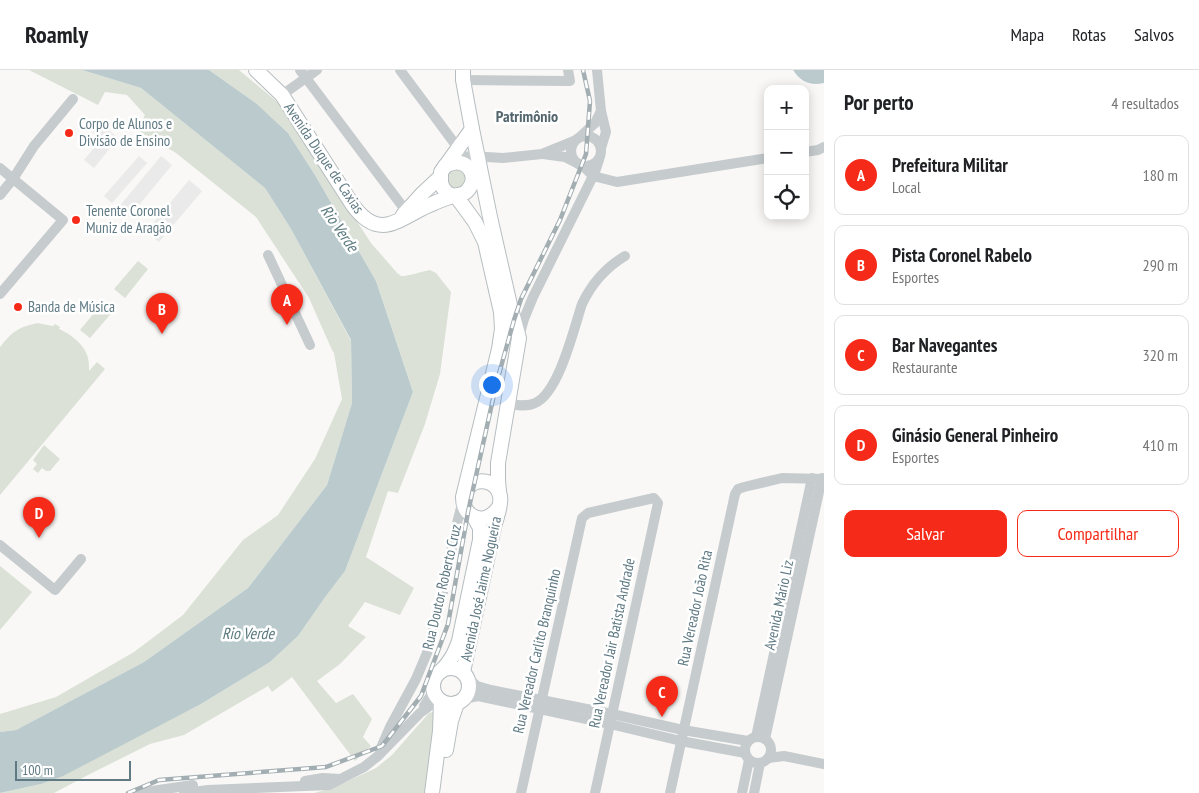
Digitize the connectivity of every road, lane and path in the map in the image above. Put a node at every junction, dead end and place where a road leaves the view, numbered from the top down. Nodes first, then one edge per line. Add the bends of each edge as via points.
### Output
1 (256, 70) edge
2 (317, 70) edge
3 (400, 70) edge
4 (568, 70) edge
5 (597, 70) edge
6 (303, 74) edge
7 (463, 75) edge
8 (282, 95) junction
9 (74, 99) dead end
10 (601, 111) junction
11 (472, 129) junction
12 (577, 139) junction
13 (824, 147) edge
14 (458, 148) junction
15 (601, 148) junction
16 (809, 151) edge
17 (542, 154) junction
18 (478, 156) junction
19 (503, 158) junction
20 (764, 159) edge
21 (598, 160) junction
22 (581, 165) junction
23 (0, 168) edge
24 (446, 168) junction
25 (477, 176) junction
26 (593, 176) junction
27 (13, 179) junction
28 (0, 195) edge
29 (454, 196) junction
30 (405, 216) junction
31 (268, 255) dead end
32 (625, 256) dead end
33 (0, 294) edge
34 (519, 338) junction
35 (310, 345) dead end
36 (508, 404) junction
37 (819, 478) edge
38 (499, 492) junction
39 (463, 498) junction
40 (499, 507) junction
41 (584, 515) joint
42 (474, 517) junction
43 (0, 545) edge
44 (81, 559) dead end
45 (440, 672) junction
46 (465, 675) junction
47 (438, 696) junction
48 (460, 701) junction
49 (540, 704) junction
50 (611, 719) junction
51 (683, 730) junction
52 (682, 741) junction
53 (760, 741) junction
54 (378, 756) junction
55 (747, 756) junction
56 (784, 756) junction
57 (764, 760) junction
58 (824, 764) edge
59 (341, 779) junction
60 (138, 793) edge
61 (184, 793) edge
62 (432, 793) edge
63 (441, 793) edge
64 (521, 793) edge
65 (595, 793) edge
66 (670, 793) edge
67 (742, 793) edge
68 (754, 793) edge

1 - 8 main road, Avenida Duque de Caxias
2 - 6 street
3 - 14 street
4 - 7 street via 570,81
5 - 10 street
6 - 8 street
6 - 30 street
7 - 11 main road, Avenida José Jaime Nogueira
8 - 30 main road, Avenida Duque de Caxias via 366,220 385,225
9 - 27 street via 34,146
10 - 12 street via 596,123
10 - 15 street via 606,132
11 - 14 main road
11 - 18 main road, Avenida José Jaime Nogueira
12 - 15 street via 588,135 598,141
12 - 17 street
12 - 22 street via 571,154
13 - 16 street
14 - 24 main road
15 - 21 street
17 - 19 street
17 - 22 street via 565,157
18 - 19 street
18 - 24 street via 466,157
18 - 25 main road, Avenida José Jaime Nogueira
19 - 25 street
20 - 26 street via 617,182
21 - 22 street via 592,165
21 - 26 street
22 - 26 street
23 - 27 street
24 - 25 main road via 460,163
24 - 29 main road via 440,183 447,193
24 - 30 main road
25 - 29 main road, Avenida Duque de Caxias via 464,194
25 - 34 main road, Avenida José Jaime Nogueira
26 - 34 street via 533,297
27 - 28 street
27 - 33 street via 63,220
29 - 30 main road, Avenida Duque de Caxias
29 - 39 main road, Rua Doutor Roberto Cruz via 475,222 485,242 502,329 500,349
31 - 35 street
32 - 36 street via 603,272 586,295 561,369 546,395 530,405
34 - 36 main road, Avenida José Jaime Nogueira
36 - 38 main road, Avenida José Jaime Nogueira via 498,463
37 - 51 street, Rua Vereador João Rita via 782,478 738,489 735,494
37 - 53 street, Avenida Mário Liz
38 - 39 main road via 489,482 475,482 465,491
38 - 40 main road, Avenida José Jaime Nogueira
39 - 42 main road, Avenida José Jaime Nogueira via 468,512
39 - 54 street, Rua Doutor Roberto Cruz via 427,653
40 - 42 main road, Avenida José Jaime Nogueira via 489,517
40 - 46 main road, Avenida José Jaime Nogueira
41 - 49 street, Rua Vereador Carlito Branquinho
41 - 50 street, Rua Vereador Jair Batista Andrade via 654,498 658,503
42 - 45 main road, Avenida José Jaime Nogueira via 480,528 480,540 459,641 450,662
43 - 44 street via 55,590
45 - 46 main road via 455,668
45 - 47 main road via 434,678 433,687
46 - 48 main road via 469,689
46 - 49 street via 476,686
47 - 48 main road via 448,704
47 - 54 street
47 - 62 main road via 440,732
48 - 49 street via 478,696
48 - 63 main road via 449,731
49 - 50 street
49 - 64 street, Rua Vereador Carlito Branquinho
50 - 51 street
50 - 52 street
50 - 65 street, Rua Vereador Jair Batista Andrade
51 - 52 street, Rua Vereador João Rita
51 - 53 street
52 - 55 street
52 - 66 street, Rua Vereador João Rita
53 - 55 street via 746,744
53 - 56 street
53 - 57 street via 771,750
54 - 59 street
55 - 57 street via 752,762
55 - 67 street
56 - 57 street
56 - 58 street
57 - 68 street
59 - 60 street via 207,784
59 - 61 street via 329,785

